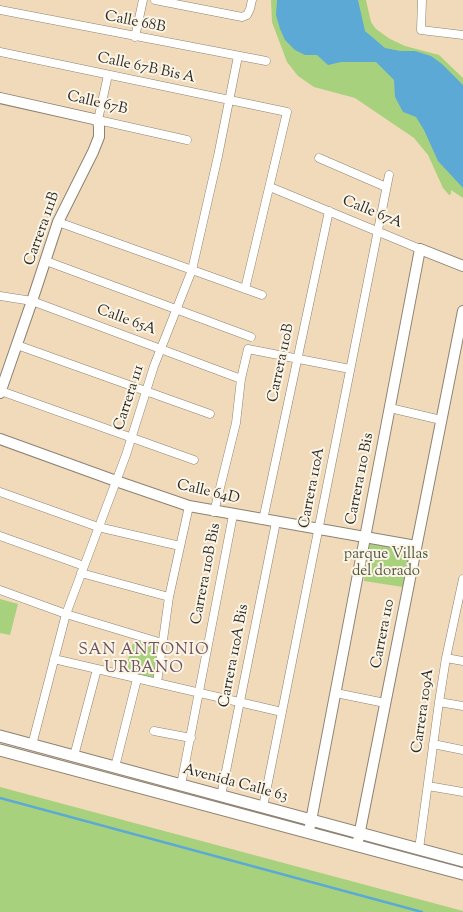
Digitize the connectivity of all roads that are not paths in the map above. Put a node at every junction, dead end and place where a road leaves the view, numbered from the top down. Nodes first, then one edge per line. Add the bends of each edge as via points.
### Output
1 (143, 0) edge
2 (155, 0) edge
3 (252, 0) edge
4 (422, 0) edge
5 (0, 10) edge
6 (463, 35) edge
7 (135, 37) junction
8 (0, 52) edge
9 (238, 56) junction
10 (266, 61) dead end
11 (108, 75) junction
12 (0, 98) edge
13 (230, 100) junction
14 (98, 120) junction
15 (187, 140) dead end
16 (319, 158) dead end
17 (389, 175) dead end
18 (270, 187) junction
19 (386, 187) junction
20 (329, 211) junction
21 (58, 222) junction
22 (378, 231) junction
23 (420, 249) junction
24 (46, 261) junction
25 (463, 266) edge
26 (192, 270) junction
27 (245, 289) junction
28 (262, 295) dead end
29 (0, 296) edge
30 (32, 301) junction
31 (176, 310) junction
32 (463, 311) edge
33 (251, 337) dead end
34 (17, 345) junction
35 (161, 349) junction
36 (297, 359) junction
37 (350, 369) junction
38 (241, 379) junction
39 (146, 391) junction
40 (0, 392) edge
41 (390, 408) junction
42 (210, 414) dead end
43 (441, 420) junction
44 (0, 438) edge
45 (131, 439) junction
46 (194, 460) dead end
47 (116, 481) junction
48 (0, 492) edge
49 (189, 506) junction
50 (214, 512) junction
51 (233, 515) junction
52 (262, 520) junction
53 (276, 522) junction
54 (98, 527) junction
55 (318, 530) junction
56 (0, 536) edge
57 (365, 538) junction
58 (180, 546) junction
59 (416, 546) junction
60 (83, 569) junction
61 (463, 578) edge
62 (0, 590) edge
63 (169, 598) junction
64 (66, 614) junction
65 (460, 615) edge
66 (162, 643) junction
67 (446, 658) junction
68 (54, 659) junction
69 (463, 661) edge
70 (97, 669) junction
71 (137, 679) junction
72 (157, 683) junction
73 (198, 693) junction
74 (336, 693) junction
75 (439, 702) junction
76 (240, 703) junction
77 (385, 703) junction
78 (463, 706) edge
79 (282, 712) junction
80 (154, 731) dead end
81 (0, 736) edge
82 (191, 738) junction
83 (433, 744) junction
84 (32, 745) junction
85 (0, 750) edge
86 (463, 750) edge
87 (74, 756) junction
88 (115, 767) junction
89 (181, 785) junction
90 (428, 786) junction
91 (463, 792) edge
92 (222, 796) junction
93 (263, 807) junction
94 (312, 820) junction
95 (309, 833) junction
96 (360, 833) junction
97 (357, 846) junction
98 (419, 849) junction
99 (463, 861) edge
100 (463, 874) edge

1 - 7 street
2 - 3 street via 242,17 250,9
4 - 6 street via 421,30
5 - 7 street, Calle 68B
7 - 9 street, Calle 68B
8 - 11 street, Calle 67B Bis A
9 - 10 street, Calle 68B
9 - 13 street, Carrera 111
11 - 13 street, Calle 67B Bis A
11 - 14 street, Carrera 111B
12 - 14 street, Calle 67B
13 - 18 street, Calle 67B Bis A via 287,112
13 - 26 street, Carrera 111
14 - 15 street, Calle 67B
14 - 21 street, Carrera 111B via 98,138 93,152
16 - 19 street
17 - 19 street, Carrera 110A
18 - 20 street, Calle 67A
18 - 27 street
19 - 22 street, Carrera 110A
20 - 22 street, Calle 67A
20 - 36 street, Carrera 110B
21 - 24 street, Carrera 111B
21 - 26 street
22 - 23 street, Calle 67A
22 - 37 street, Carrera 110A
23 - 25 street, Calle 67A
23 - 41 street, Carrera 110 Bis
24 - 30 street, Carrera 111B
24 - 31 street
26 - 27 street
26 - 31 street, Carrera 111
27 - 28 street
29 - 30 street, Calle 65A
30 - 34 street, Carrera 111B
30 - 35 street, Calle 65A
31 - 33 street
31 - 35 street, Carrera 111
32 - 43 street, Carrera 110
34 - 39 street
34 - 40 street, Carrera 111B
35 - 38 street, Calle 65A
35 - 39 street, Carrera 111
36 - 37 street
36 - 38 street via 248,349
36 - 52 street, Carrera 110B
37 - 55 street, Carrera 110A
38 - 50 street via 236,423
39 - 42 street
39 - 45 street, Carrera 111
40 - 45 street
41 - 43 street
41 - 57 street, Carrera 110 Bis
43 - 59 street, Carrera 110
44 - 47 street, Calle 64D
45 - 46 street
45 - 47 street, Carrera 111
47 - 49 street, Calle 64D
47 - 54 street, Carrera 111
48 - 54 street
49 - 50 street, Calle 64D
49 - 58 street
50 - 51 street, Calle 64D
51 - 52 street, Calle 64D
51 - 73 street, Carrera 110B Bis
52 - 53 street, Calle 64D
53 - 55 street, Calle 64D
53 - 76 street, Carrera 110A Bis
54 - 58 street
54 - 60 street, Carrera 111
55 - 57 street, Calle 64D
55 - 79 street, Carrera 110A
56 - 60 street
57 - 59 street, Calle 64D
57 - 74 street, Carrera 110 Bis
58 - 63 street
59 - 77 street, Carrera 110
60 - 63 street
60 - 64 street, Carrera 111
61 - 65 street, Carrera 109A
62 - 64 street
63 - 66 street
64 - 66 street
64 - 68 street, Carrera 111
65 - 67 street, Carrera 109A
66 - 72 street
67 - 69 street
67 - 75 street, Carrera 109A
68 - 70 street
68 - 84 street, Carrera 111
70 - 71 street
70 - 87 street
71 - 72 street
71 - 88 street
72 - 73 street
73 - 76 street
73 - 82 street, Carrera 110B Bis
74 - 77 street
74 - 94 street, Carrera 110 Bis
75 - 78 street
75 - 83 street, Carrera 109A
76 - 79 street
76 - 92 street, Carrera 110A Bis
77 - 96 street, Carrera 110
79 - 93 street, Carrera 110A
80 - 82 street
81 - 84 main road, Avenida Calle 63
82 - 89 street, Carrera 110B Bis
83 - 86 street
83 - 90 street, Carrera 109A
84 - 87 main road, Avenida Calle 63
85 - 95 main road, Avenida Calle 63
87 - 88 main road, Avenida Calle 63
88 - 89 main road, Avenida Calle 63
89 - 92 main road, Avenida Calle 63
90 - 91 street
90 - 98 street, Carrera 109A
92 - 93 main road, Avenida Calle 63
93 - 94 main road, Avenida Calle 63
94 - 95 street, Carrera 110 Bis
94 - 96 main road, Avenida Calle 63
95 - 97 main road, Avenida Calle 63
96 - 97 street, Carrera 110
96 - 98 main road, Avenida Calle 63
97 - 100 main road, Avenida Calle 63
98 - 99 main road, Avenida Calle 63

